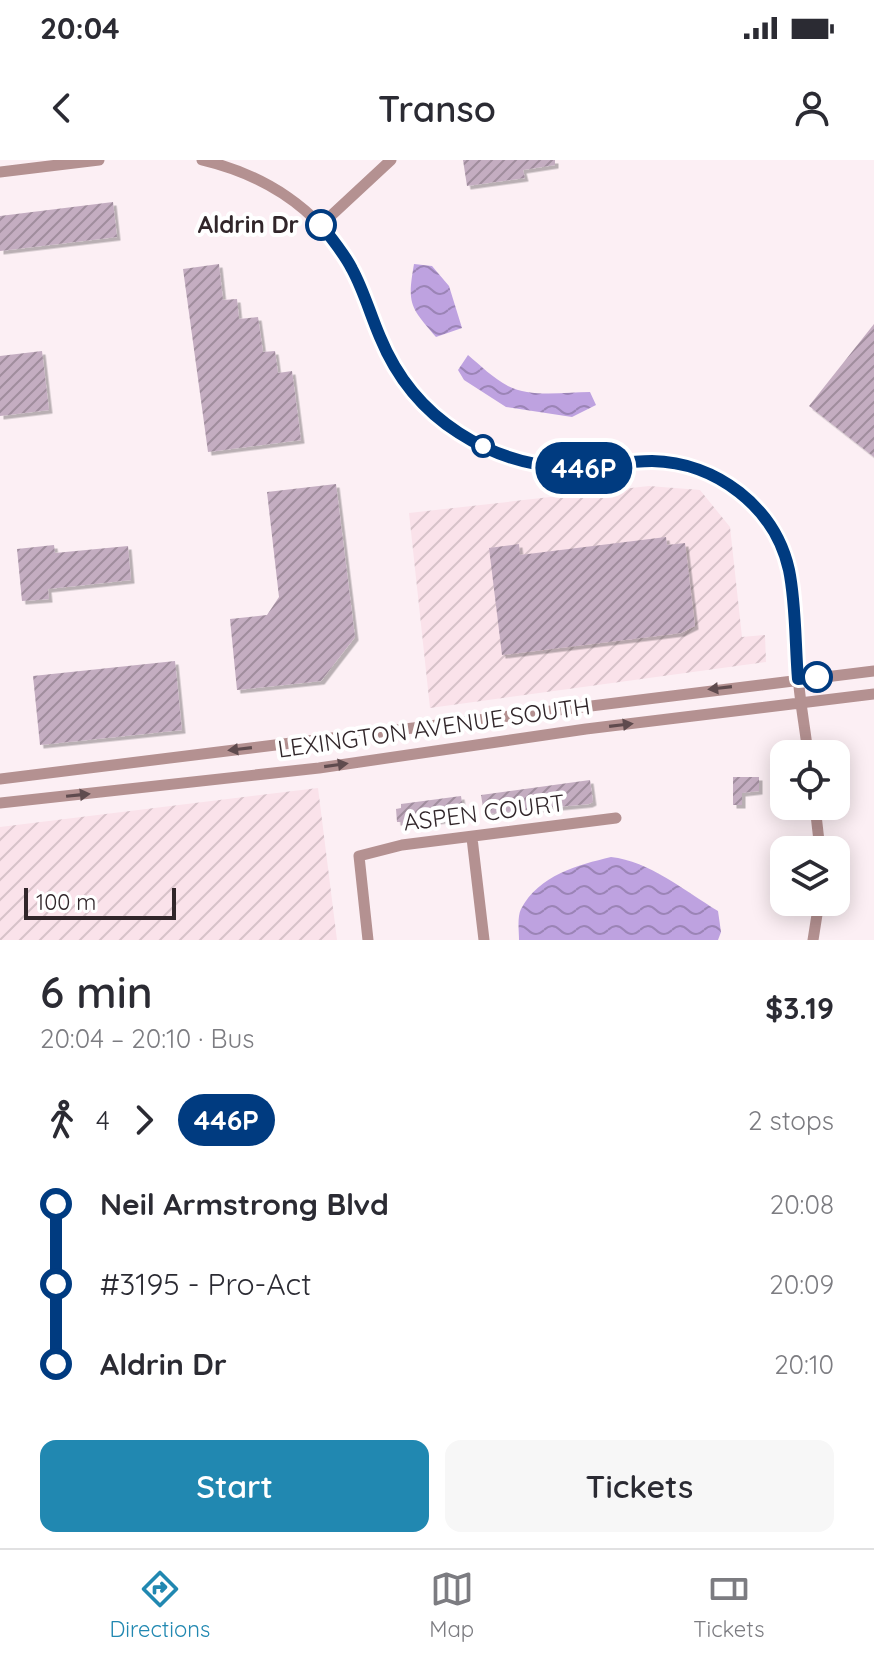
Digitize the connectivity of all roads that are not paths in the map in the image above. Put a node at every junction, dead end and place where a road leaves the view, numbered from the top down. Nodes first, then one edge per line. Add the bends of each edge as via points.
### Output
1 (99, 160) edge
2 (202, 160) edge
3 (391, 160) edge
4 (0, 172) edge
5 (321, 225) junction
6 (874, 671) edge
7 (798, 679) junction
8 (874, 694) edge
9 (801, 702) junction
10 (806, 740) edge
11 (0, 779) edge
12 (0, 803) edge
13 (616, 818) dead end
14 (472, 838) junction
15 (817, 916) edge
16 (368, 940) edge
17 (484, 940) edge
18 (813, 940) edge

1 - 4 street
2 - 5 street via 266,183
3 - 5 street
5 - 7 street via 351,267 394,366 416,396 458,432 507,457 544,465 581,468 650,461 691,467 750,501 775,534 789,572
6 - 7 street, LEXINGTON AVENUE SOUTH
7 - 9 street
7 -> 11 street, LEXINGTON AVENUE SOUTH
8 - 9 street, LEXINGTON AVENUE SOUTH
9 - 10 street
12 -> 9 street, LEXINGTON AVENUE SOUTH via 319,768
13 - 14 street, ASPEN COURT
14 - 16 street, ASPEN COURT via 402,845 359,856
14 - 17 street
15 - 18 street

